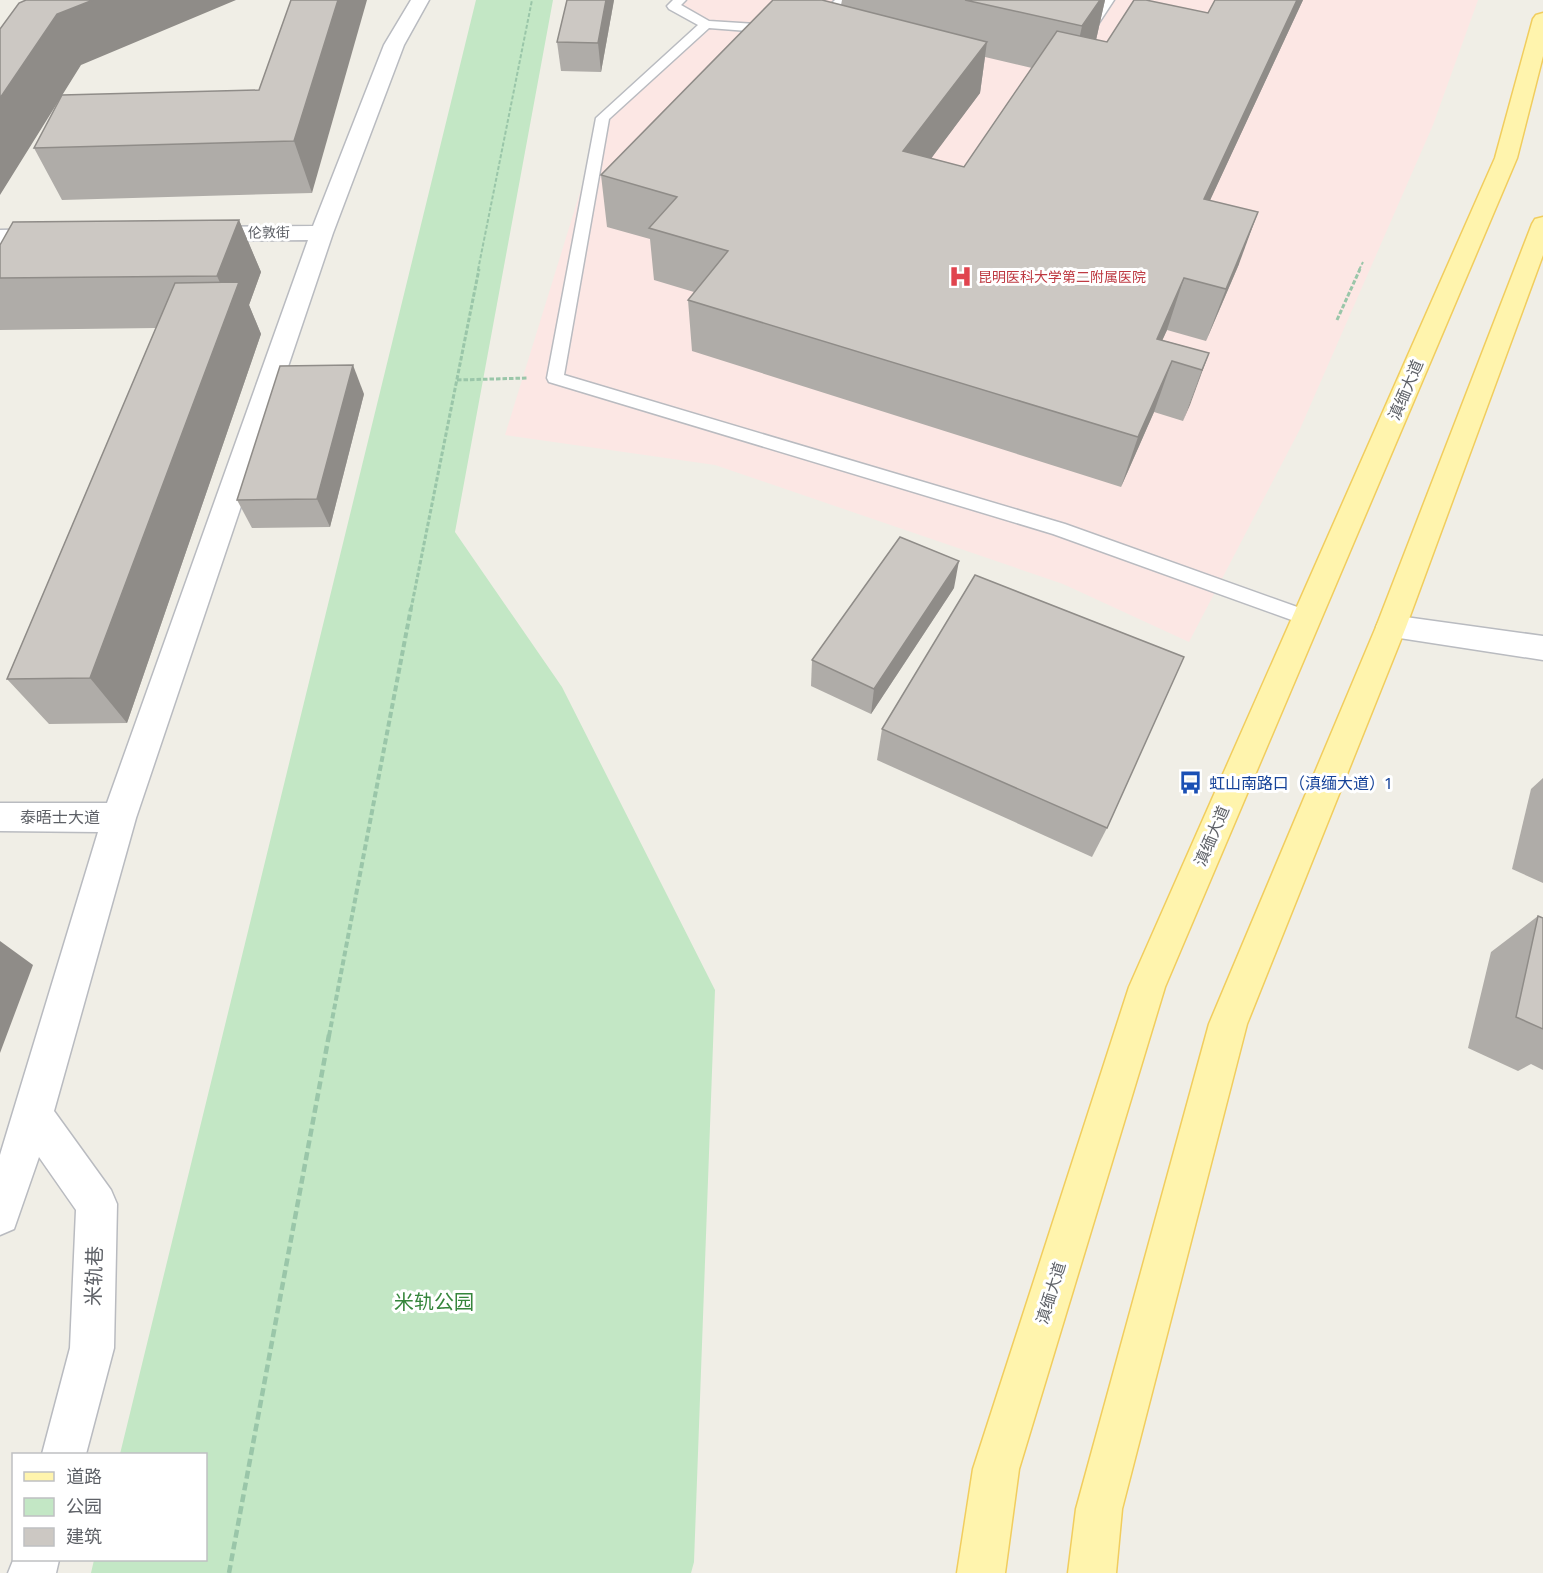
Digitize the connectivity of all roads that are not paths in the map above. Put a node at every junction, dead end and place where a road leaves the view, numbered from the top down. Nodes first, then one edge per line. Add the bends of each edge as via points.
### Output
1 (420, 0) edge
2 (680, 0) edge
3 (842, 0) edge
4 (1108, 0) edge
5 (1543, 19) edge
6 (1070, 20) edge
7 (706, 24) junction
8 (786, 30) edge
9 (809, 32) edge
10 (1543, 224) edge
11 (322, 233) junction
12 (179, 234) edge
13 (72, 236) edge
14 (0, 237) edge
15 (1307, 618) junction
16 (1391, 627) junction
17 (1543, 648) edge
18 (0, 817) edge
19 (119, 818) junction
20 (33, 1115) junction
21 (0, 1215) edge
22 (65, 1453) edge
23 (981, 1573) edge
24 (1092, 1573) edge

1 - 11 street via 394,45
2 - 7 lane via 673,6
3 - 9 lane
4 - 6 lane via 1091,26
5 - 15 main road, 滇缅大道 via 1506,158
7 - 8 lane
7 - 15 lane via 603,118 555,378 1059,529
10 - 16 main road
11 - 12 street, 伦敦街
11 - 19 street
13 - 14 street
15 - 23 main road, 滇缅大道 via 1147,987 996,1469
16 - 17 street
16 - 24 main road via 1228,1024 1099,1509
18 - 19 street, 泰晤士大道
19 - 20 street
20 - 21 street
20 - 22 street, 米轨巷 via 97,1204 92,1348

